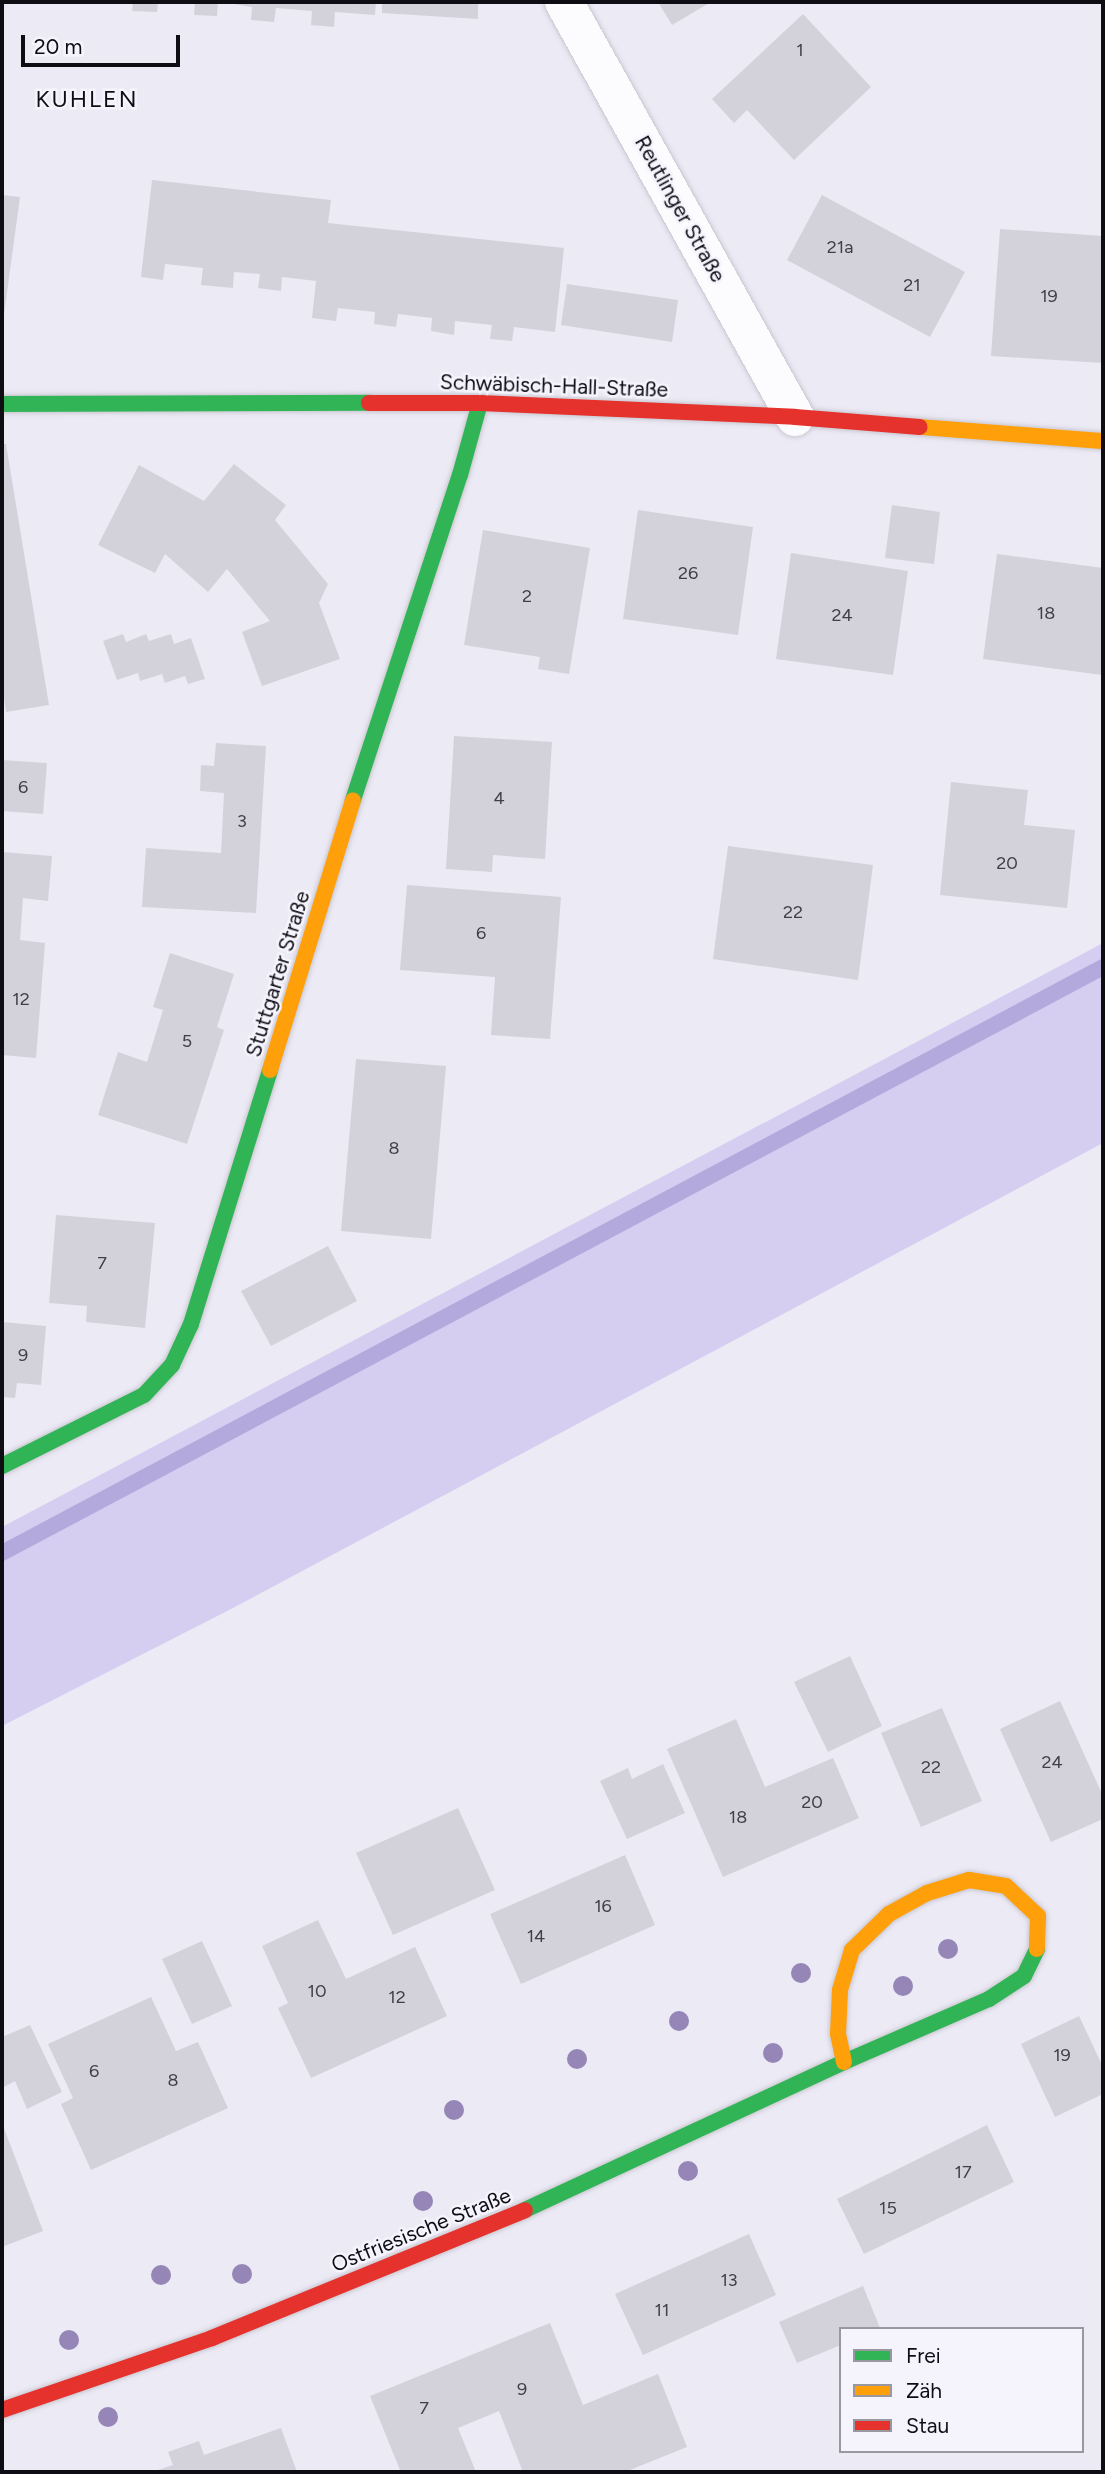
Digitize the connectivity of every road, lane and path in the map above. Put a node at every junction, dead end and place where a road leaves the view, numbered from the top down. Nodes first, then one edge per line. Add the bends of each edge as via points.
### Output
1 (565, 2) edge
2 (480, 403) junction
3 (2, 404) edge
4 (795, 416) junction
5 (1103, 441) edge
6 (2, 1466) edge
7 (844, 2062) junction
8 (2, 2410) edge

1 - 4 street, Reutlinger Straße
2 - 3 street, Schwäbisch-Hall-Straße
2 - 4 street, Schwäbisch-Hall-Straße
2 - 6 street, Stuttgarter Straße via 191,1324 172,1365 144,1395
4 - 5 street, Schwäbisch-Hall-Straße
7 - 7 street, Ostfriesische Straße via 989,1999 1024,1976 1038,1947 1038,1916 1006,1886 969,1880 928,1893 889,1914 852,1950 838,2012
7 - 8 street, Ostfriesische Straße via 567,2193 212,2338

